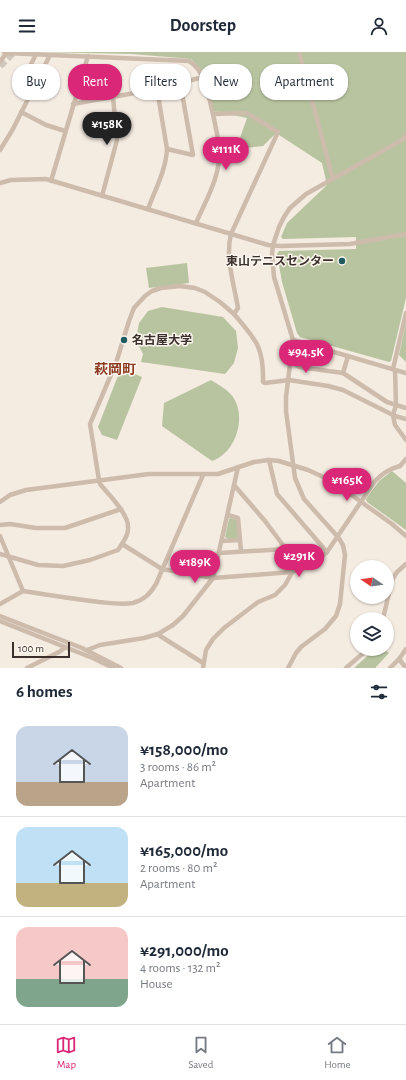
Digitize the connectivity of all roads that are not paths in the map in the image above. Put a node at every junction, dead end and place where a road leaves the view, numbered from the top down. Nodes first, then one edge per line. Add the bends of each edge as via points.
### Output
1 (299, 52) edge
2 (4, 53) edge
3 (36, 54) junction
4 (50, 55) junction
5 (88, 56) junction
6 (0, 62) edge
7 (31, 64) edge
8 (46, 64) edge
9 (199, 71) edge
10 (28, 100) edge
11 (96, 100) edge
12 (113, 100) edge
13 (159, 100) edge
14 (183, 100) edge
15 (209, 100) edge
16 (74, 104) junction
17 (22, 112) junction
18 (213, 114) junction
19 (65, 131) junction
20 (406, 136) edge
21 (167, 149) junction
22 (0, 150) edge
23 (333, 179) junction
24 (51, 181) junction
25 (0, 183) edge
26 (102, 196) junction
27 (148, 209) junction
28 (196, 224) junction
29 (231, 234) junction
30 (406, 234) edge
31 (273, 245) junction
32 (406, 313) edge
33 (234, 314) junction
34 (293, 340) junction
35 (348, 356) junction
36 (290, 361) junction
37 (394, 370) junction
38 (343, 373) junction
39 (406, 373) edge
40 (289, 380) junction
41 (396, 405) junction
42 (406, 408) edge
43 (392, 415) junction
44 (406, 419) edge
45 (406, 440) edge
46 (406, 459) edge
47 (269, 460) junction
48 (292, 465) junction
49 (238, 467) junction
50 (203, 475) junction
51 (99, 480) junction
52 (234, 485) junction
53 (361, 501) junction
54 (0, 502) edge
55 (121, 509) junction
56 (228, 516) junction
57 (0, 525) edge
58 (0, 536) edge
59 (406, 536) edge
60 (338, 538) junction
61 (240, 540) junction
62 (222, 541) junction
63 (122, 544) junction
64 (286, 549) junction
65 (242, 551) junction
66 (327, 552) junction
67 (219, 553) junction
68 (0, 554) edge
69 (9, 557) junction
70 (406, 564) edge
71 (162, 569) junction
72 (292, 572) junction
73 (213, 578) junction
74 (23, 591) junction
75 (0, 604) edge
76 (385, 612) edge
77 (0, 616) edge
78 (0, 621) edge
79 (157, 634) junction
80 (66, 647) junction
81 (406, 648) edge
82 (87, 650) junction
83 (360, 656) edge
84 (399, 659) junction
85 (101, 662) junction
86 (203, 666) edge
87 (27, 668) edge
88 (102, 668) edge
89 (113, 668) edge
90 (121, 668) edge
91 (288, 668) edge
92 (346, 668) edge
93 (390, 668) edge
94 (406, 668) edge

1 - 23 street
2 - 3 street
2 - 6 street
3 - 4 street
3 - 7 street
4 - 5 street
4 - 8 street
5 - 9 street via 189,61
5 - 16 street
10 - 17 street
11 - 16 street
12 - 26 street via 118,140
13 - 21 street
14 - 21 street via 193,155
15 - 18 street
16 - 19 street
17 - 19 street via 46,125
17 - 22 street
18 - 28 street via 219,162 216,176
18 - 29 street via 247,113 278,132
19 - 24 street
20 - 23 street
21 - 27 street via 163,171
23 - 31 street via 306,194 290,208 279,227
24 - 25 street via 26,179
24 - 26 street
26 - 27 street
27 - 28 street
28 - 29 street
29 - 31 street
29 - 33 street via 229,253 238,308
30 - 31 street via 350,244
31 - 34 street via 274,276
32 - 37 street
33 - 40 street via 258,345 262,356 263,382
33 - 51 street via 205,292 180,286 152,291 134,308 116,363 90,424
34 - 35 street
34 - 36 street
35 - 37 street
35 - 38 street
36 - 38 street via 299,367
36 - 40 street
37 - 39 street
37 - 41 street
38 - 41 street via 381,399
40 - 43 street via 343,390
40 - 48 street via 286,411
41 - 42 street
41 - 43 street
43 - 44 street
43 - 45 street via 395,425
46 - 53 street via 400,466 382,474
47 - 48 street
47 - 49 street
47 - 66 street via 277,494
48 - 53 street via 332,481
48 - 60 street via 294,478 304,499
49 - 50 street via 218,474
49 - 52 street
50 - 51 street via 149,474
50 - 71 street
51 - 54 street via 26,490 10,495
51 - 55 street
52 - 56 street
52 - 64 street
53 - 59 street
53 - 60 street
55 - 57 street via 65,528
55 - 63 street via 128,522 127,535
56 - 61 street via 238,518
56 - 62 street
58 - 69 street
60 - 66 street
60 - 91 street via 343,545 345,560 339,610 331,623 296,653
61 - 62 street
61 - 65 street
62 - 67 street
63 - 69 street via 118,550 63,566 38,565
63 - 71 street
64 - 65 street
64 - 72 street via 294,560
65 - 67 street
66 - 72 street via 313,564
67 - 73 street
68 - 69 street
69 - 74 street
70 - 76 street via 392,580
71 - 73 street
71 - 74 street via 150,594 133,603 95,602
72 - 73 street
72 - 86 street via 285,585 275,595 258,602 224,628 206,650
73 - 79 street via 183,616
74 - 75 street
77 - 82 street
78 - 80 street
79 - 82 street
79 - 86 street
80 - 85 street
80 - 87 street
81 - 84 street
82 - 90 street
83 - 92 street
84 - 93 street
84 - 94 street
85 - 88 street
85 - 89 street

